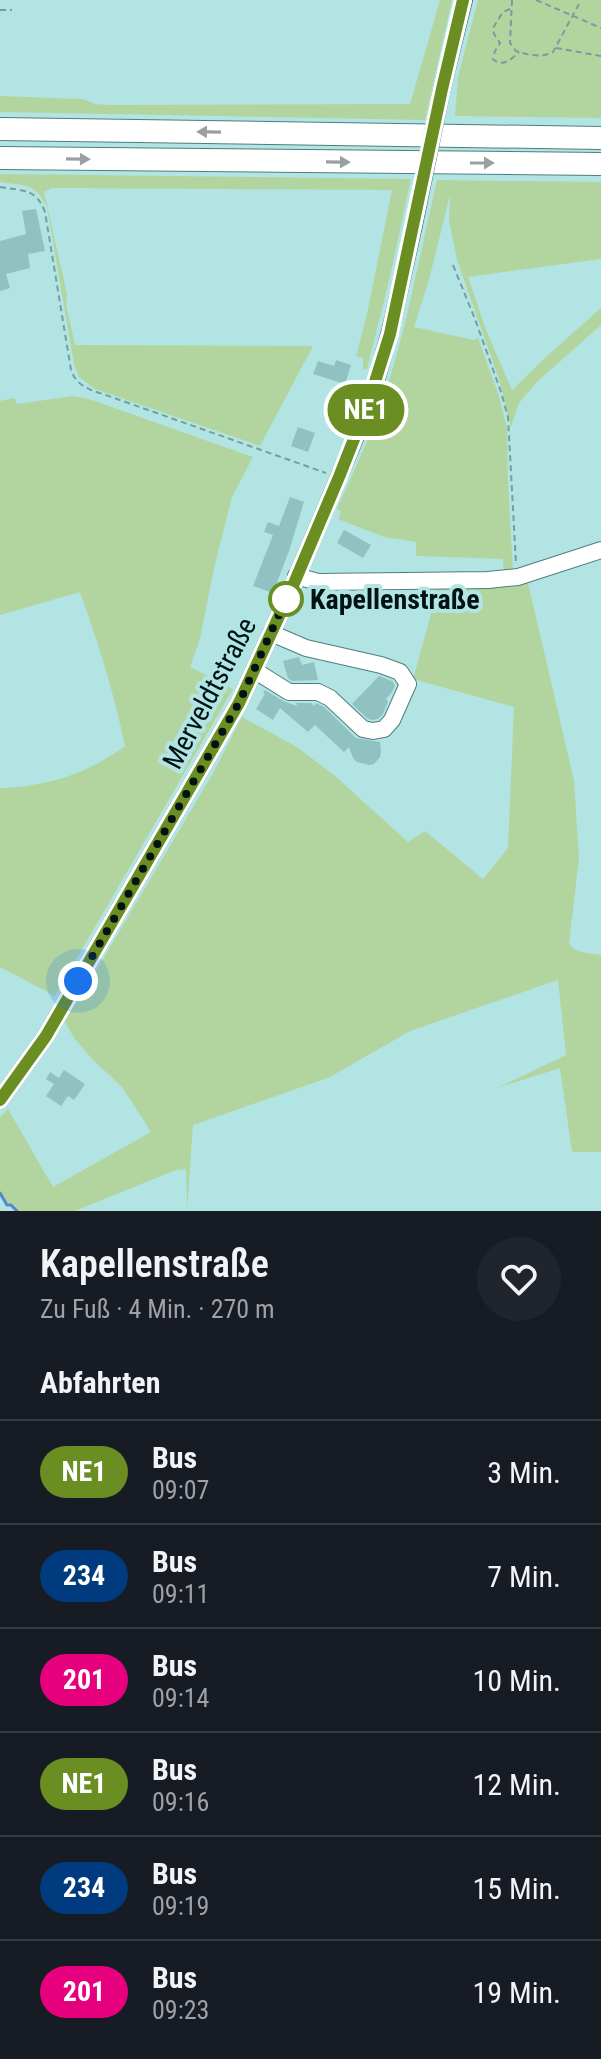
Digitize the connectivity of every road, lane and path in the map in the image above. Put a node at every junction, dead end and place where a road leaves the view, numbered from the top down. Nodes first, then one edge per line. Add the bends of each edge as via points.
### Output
1 (464, 0) edge
2 (512, 0) edge
3 (536, 0) edge
4 (579, 4) dead end
5 (512, 9) junction
6 (0, 10) edge
7 (12, 10) dead end
8 (573, 16) junction
9 (601, 28) edge
10 (555, 48) junction
11 (519, 52) junction
12 (601, 56) edge
13 (0, 129) edge
14 (601, 138) edge
15 (0, 158) edge
16 (601, 164) edge
17 (0, 187) edge
18 (453, 265) dead end
19 (339, 477) junction
20 (601, 550) edge
21 (296, 576) junction
22 (518, 577) junction
23 (271, 633) junction
24 (254, 670) junction
25 (0, 1100) edge

1 - 19 street, Merveldtstraße, bridge via 391,328
2 - 5 path
3 - 8 path
4 - 8 path
5 - 11 path via 510,43
5 - 11 path via 503,12 493,28 500,43 493,59 502,63
6 - 7 path
8 - 9 path
8 - 10 path
10 - 11 path via 548,55
10 - 12 path
14 -> 13 highway
15 -> 16 highway
17 - 19 path via 32,193 42,203 71,370 82,385
18 - 22 path via 508,417
19 - 21 street, Merveldtstraße
20 - 22 street
21 - 22 street via 318,582
21 - 23 street, Merveldtstraße
23 - 24 street, Merveldtstraße
23 - 24 street via 306,648 400,672 408,684 392,720 384,729 363,729 330,698 318,692 289,692
24 - 25 street, Merveldtstraße via 54,1023

